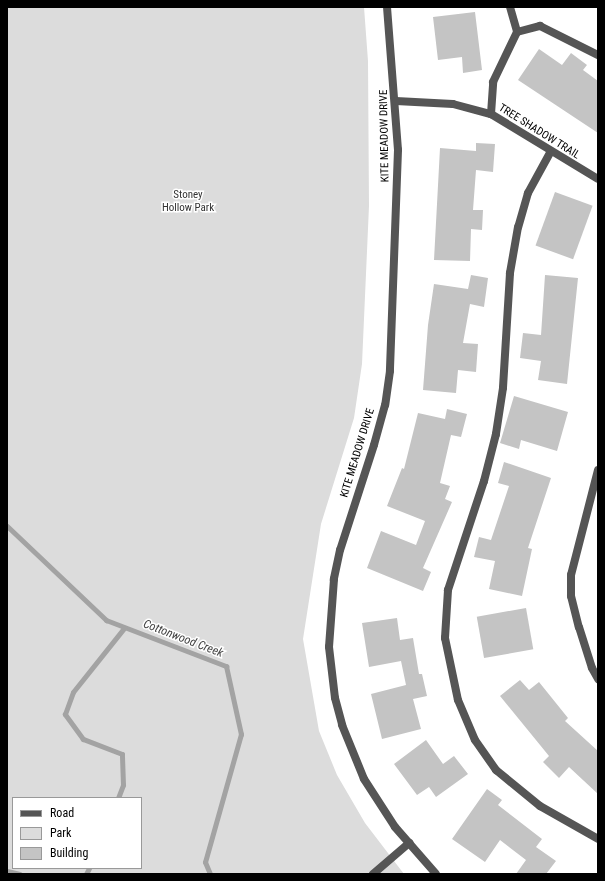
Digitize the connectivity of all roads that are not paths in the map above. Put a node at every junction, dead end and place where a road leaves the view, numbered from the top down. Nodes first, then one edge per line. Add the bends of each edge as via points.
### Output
1 (387, 7) edge
2 (510, 7) edge
3 (517, 32) junction
4 (598, 55) edge
5 (396, 101) junction
6 (491, 114) junction
7 (551, 151) junction
8 (598, 179) edge
9 (598, 470) edge
10 (598, 679) edge
11 (598, 839) edge
12 (410, 843) junction
13 (373, 874) edge
14 (436, 874) edge

1 - 5 street, KITE MEADOW DRIVE
2 - 3 street
3 - 4 street via 540,26
3 - 6 street via 493,82
5 - 6 street, TREE SHADOW TRAIL via 453,104
5 - 12 street, KITE MEADOW DRIVE via 398,150 390,371 383,412 340,550 331,608 330,647 335,698 354,757 384,813
6 - 7 street, TREE SHADOW TRAIL
7 - 8 street, TREE SHADOW TRAIL
7 - 11 street via 528,193 518,226 510,273 503,388 496,434 484,481 448,590 445,638 458,700 475,740 496,770 540,806
9 - 10 street via 571,574 571,596 592,668
12 - 13 street
12 - 14 street, KITE MEADOW DRIVE

